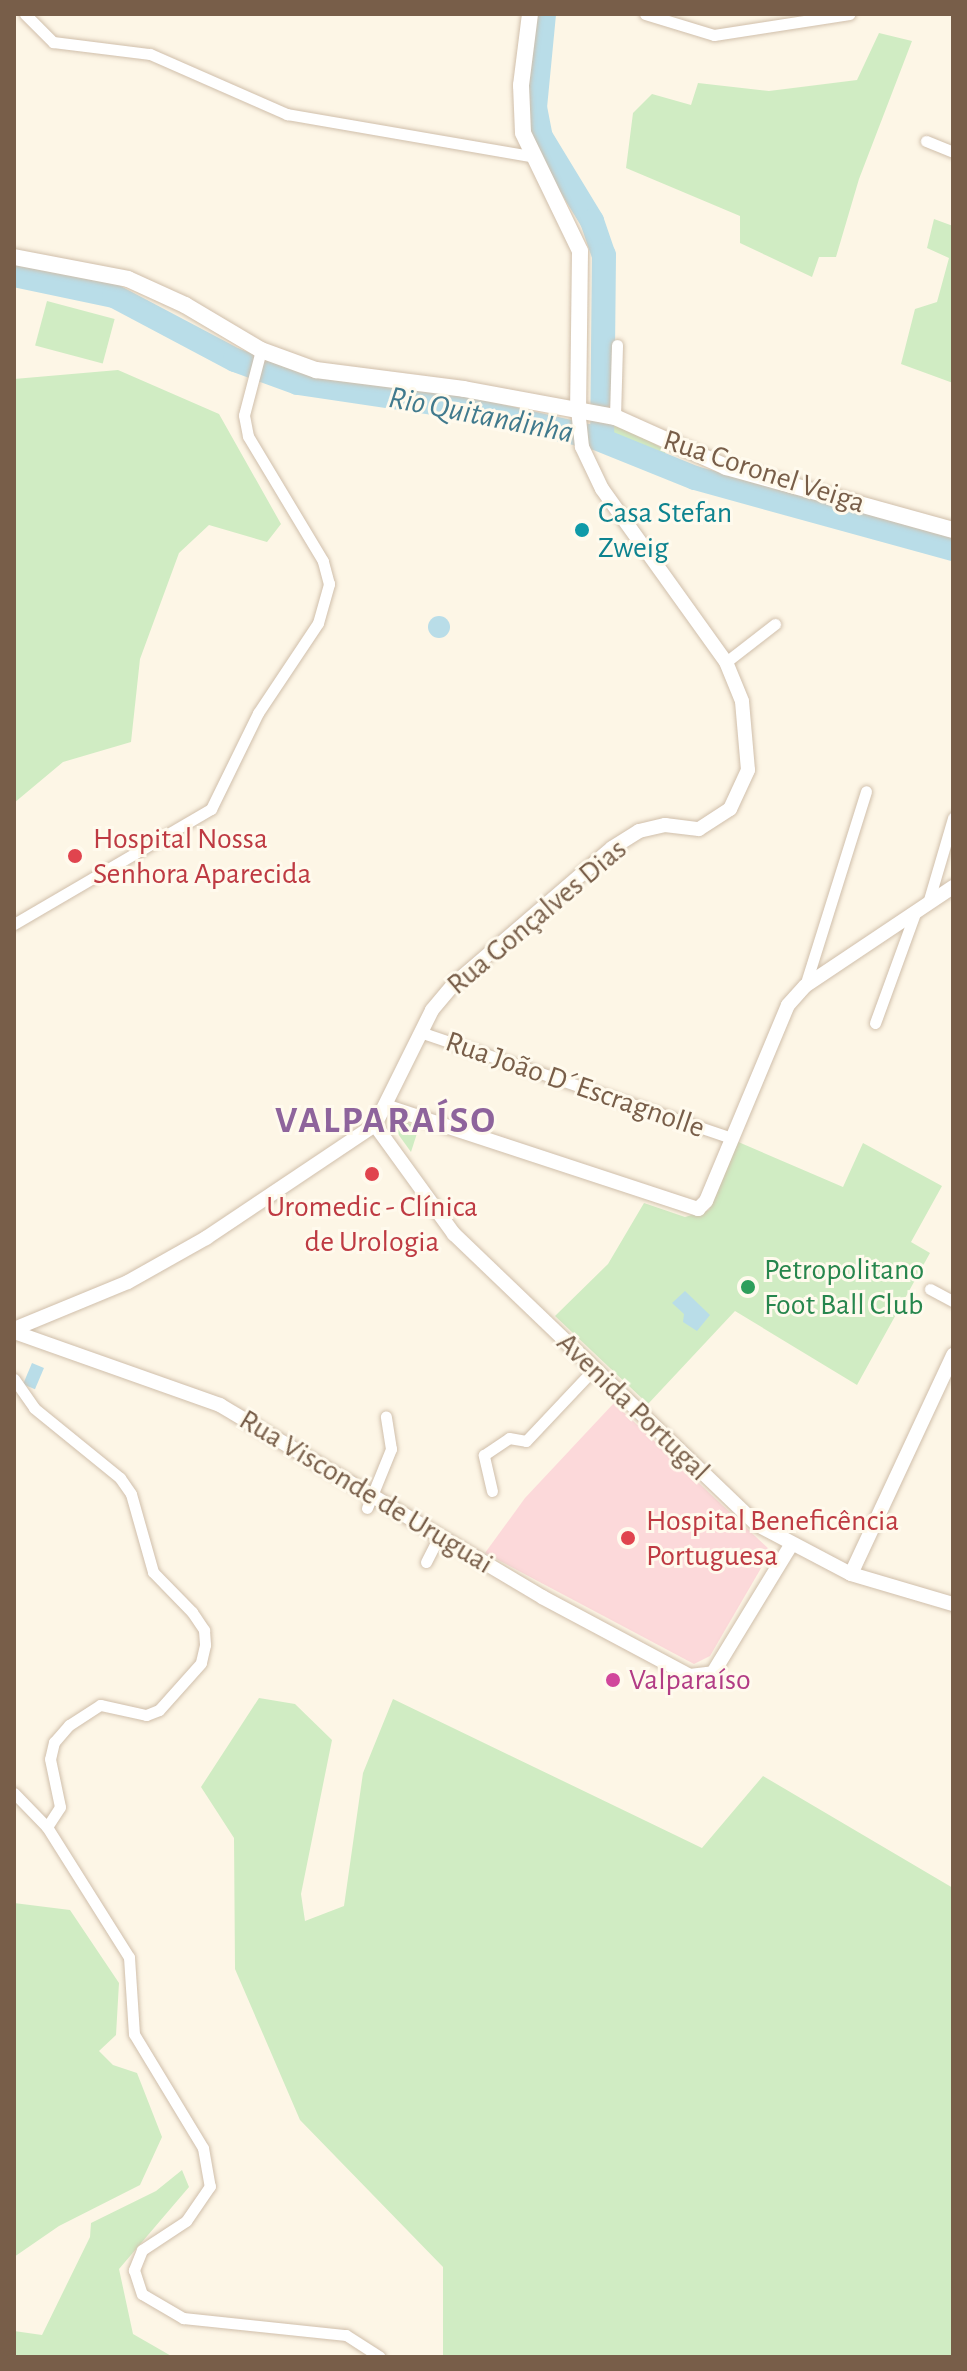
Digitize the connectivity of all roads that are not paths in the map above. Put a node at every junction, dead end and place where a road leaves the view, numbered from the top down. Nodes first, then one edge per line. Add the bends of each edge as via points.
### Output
1 (530, 14) edge
2 (645, 14) edge
3 (849, 14) edge
4 (28, 16) edge
5 (926, 141) dead end
6 (953, 152) edge
7 (530, 156) junction
8 (14, 257) edge
9 (617, 345) dead end
10 (261, 350) junction
11 (578, 409) junction
12 (615, 417) junction
13 (953, 530) edge
14 (775, 624) dead end
15 (726, 662) junction
16 (866, 791) dead end
17 (953, 818) edge
18 (953, 887) edge
19 (928, 903) junction
20 (915, 913) junction
21 (14, 924) edge
22 (805, 986) junction
23 (875, 1023) dead end
24 (420, 1032) junction
25 (385, 1106) junction
26 (375, 1125) junction
27 (731, 1138) junction
28 (930, 1289) dead end
29 (953, 1301) edge
30 (14, 1331) edge
31 (953, 1355) edge
32 (593, 1370) junction
33 (14, 1379) edge
34 (386, 1416) dead end
35 (492, 1491) dead end
36 (370, 1503) junction
37 (439, 1537) junction
38 (791, 1545) junction
39 (426, 1562) dead end
40 (851, 1574) junction
41 (953, 1604) edge
42 (14, 1793) edge
43 (47, 1827) junction
44 (380, 2357) edge

1 - 7 main road via 521,85 523,133
2 - 3 street via 714,35
4 - 7 street via 53,42 150,54 287,114
5 - 6 street
7 - 11 main road via 580,251
8 - 10 main road, Rua Coronel Veiga via 128,279
9 - 12 street
10 - 11 main road, Rua Coronel Veiga via 316,370
10 - 21 street via 244,415 248,436 323,561 329,584 318,623 265,700 211,809
11 - 12 main road, Rua Coronel Veiga
11 - 15 street, Rua Gonçalves Dias via 582,447 619,516
12 - 13 main road, Rua Coronel Veiga via 726,467
14 - 15 street
15 - 24 street, Rua Gonçalves Dias via 749,734 748,770 730,809 699,829 665,825 639,831 612,848 455,983
16 - 22 street
17 - 19 street
18 - 19 street
19 - 20 street
20 - 22 street
20 - 23 street
22 - 27 street via 780,1017
24 - 25 street, Rua Gonçalves Dias
24 - 27 street, Rua João D´Escragnolle
25 - 26 street, Rua Gonçalves Dias
25 - 27 street via 688,1210 706,1201
26 - 30 street, Rua Gonçalves Dias via 264,1203 128,1282
26 - 32 street, Avenida Portugal via 454,1234
28 - 29 street
30 - 36 street, Rua Visconde de Uruguai via 198,1395 248,1420
31 - 40 street
32 - 35 street via 526,1441 509,1438 484,1455
32 - 38 street, Avenida Portugal via 756,1524
33 - 43 street via 34,1408 120,1478 131,1494 153,1572 204,1630 201,1663 159,1710 146,1715 100,1705 54,1742 50,1759 60,1807
34 - 36 street via 391,1449
36 - 37 street, Rua Visconde de Uruguai
37 - 38 street, Rua Visconde de Uruguai via 690,1676 713,1673
37 - 39 street
38 - 40 street, Avenida Portugal
40 - 41 street, Avenida Portugal
42 - 43 street
43 - 44 street via 129,1957 134,2034 203,2148 208,2167 210,2186 200,2207 136,2259 142,2294 183,2318 346,2335

